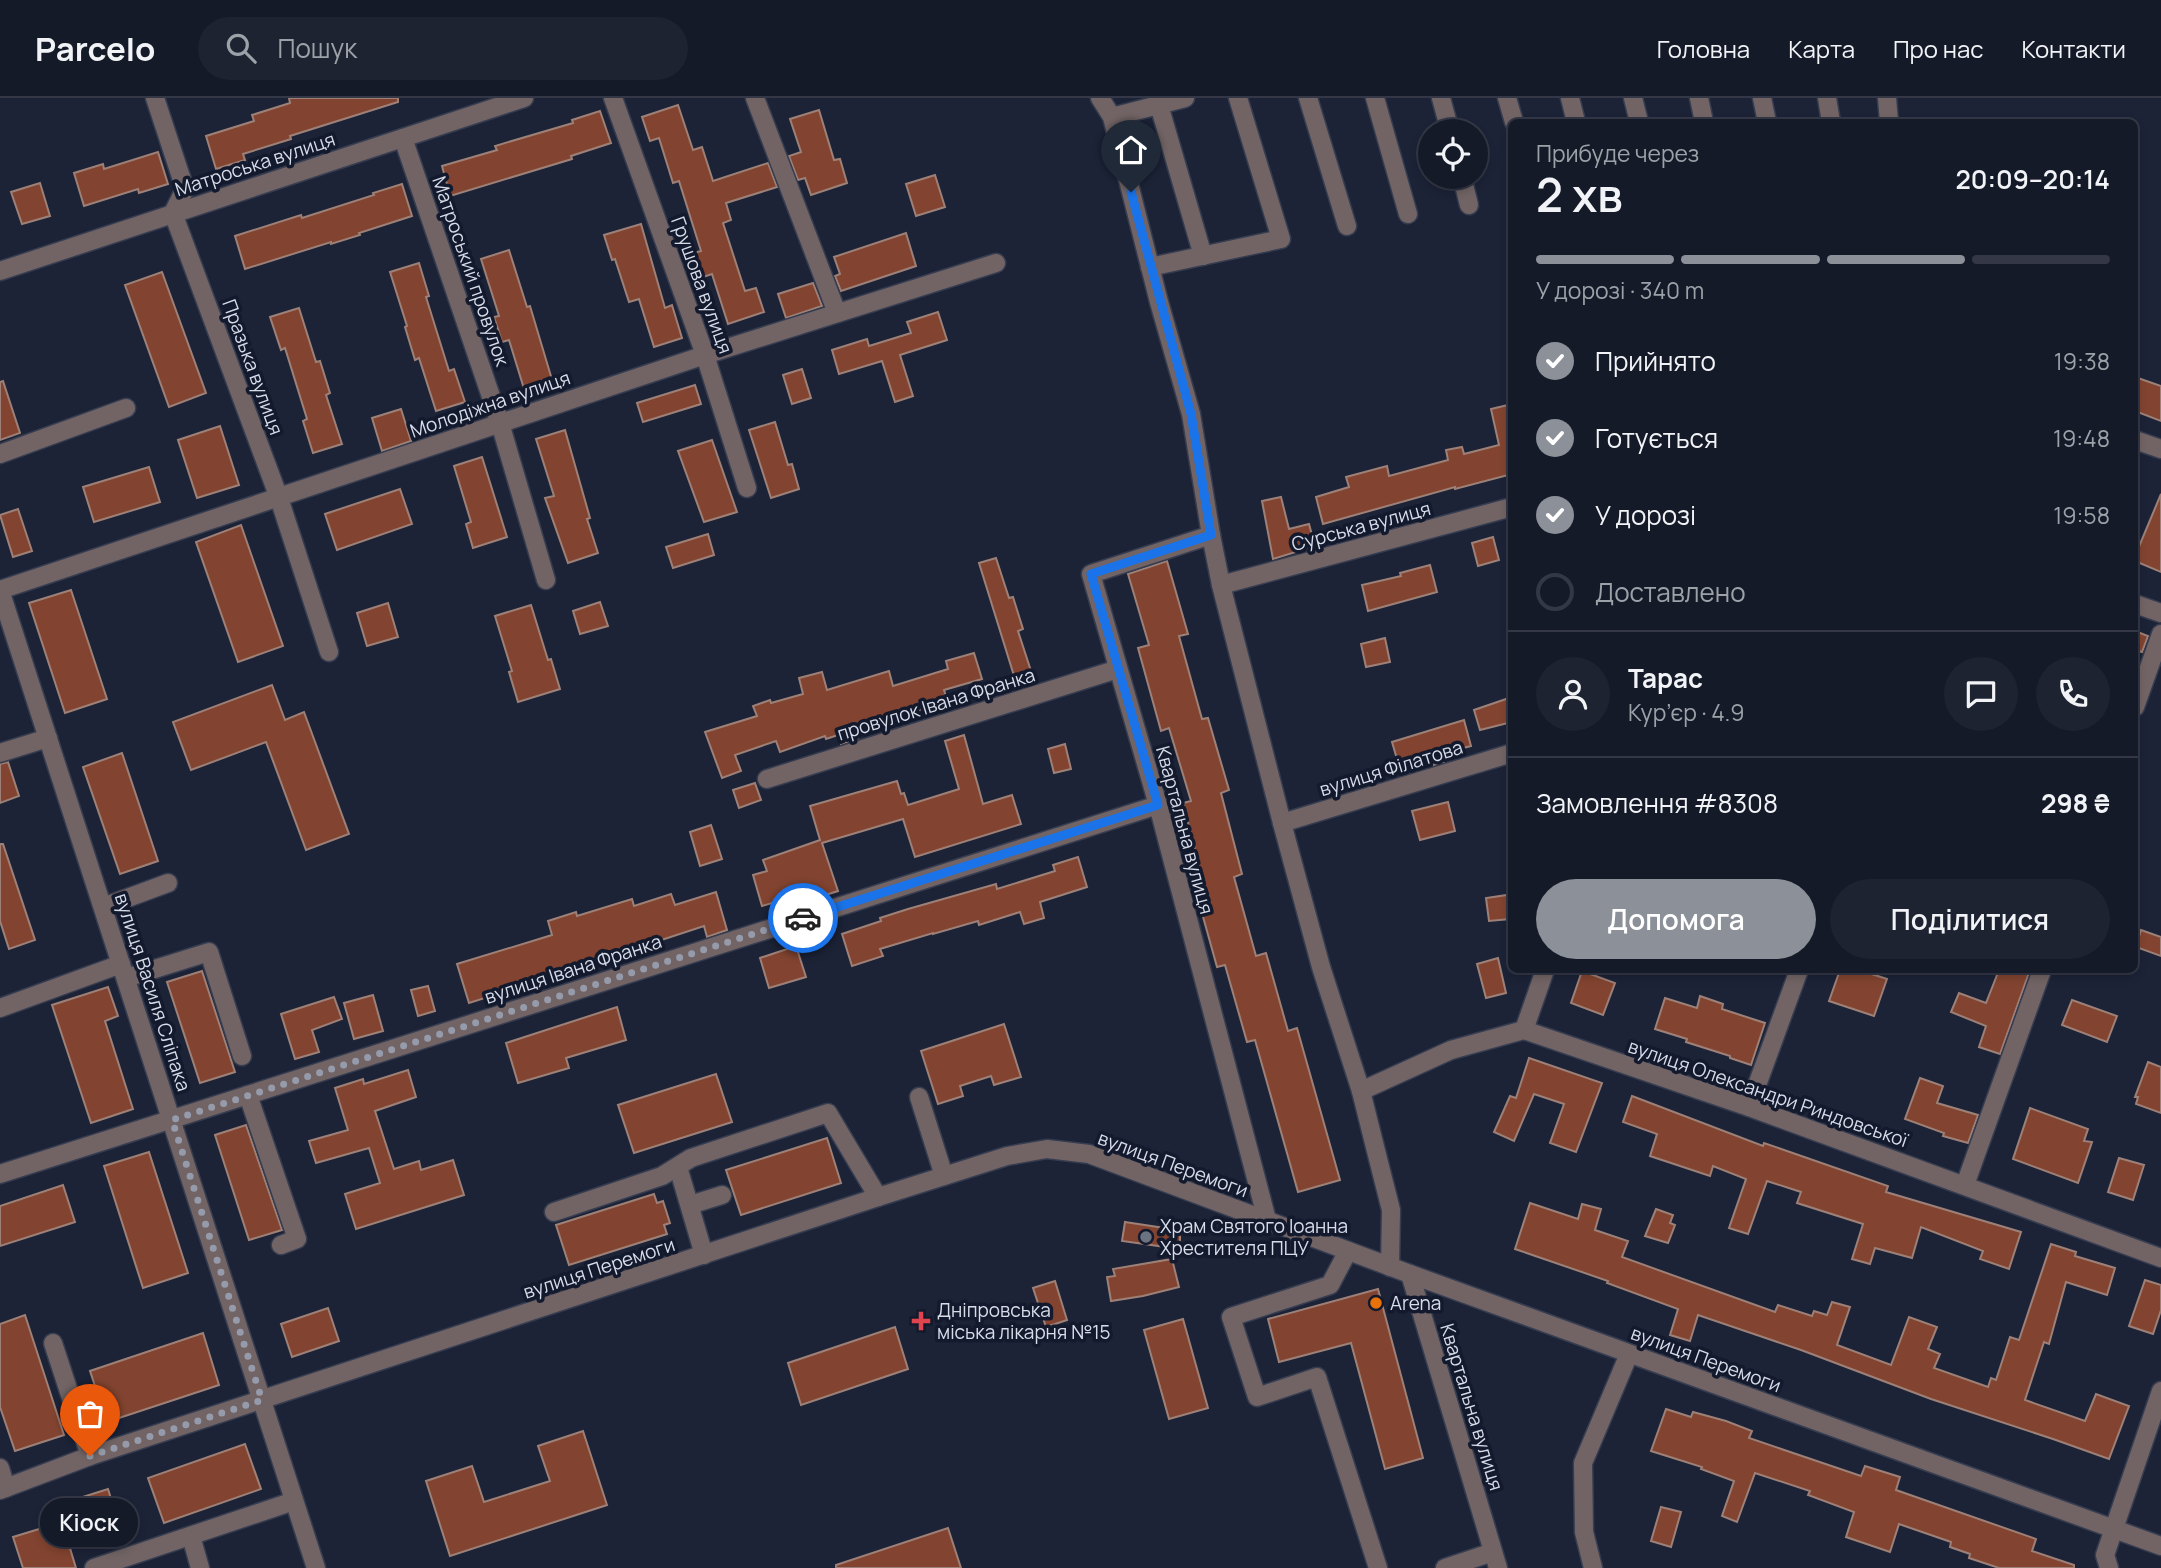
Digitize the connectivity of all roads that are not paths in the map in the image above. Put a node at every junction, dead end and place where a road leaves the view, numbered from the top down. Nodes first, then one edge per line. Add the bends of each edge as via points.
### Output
1 (155, 98) edge
2 (524, 98) edge
3 (613, 98) edge
4 (755, 98) edge
5 (1100, 98) edge
6 (1185, 98) edge
7 (1238, 98) edge
8 (1308, 98) edge
9 (1375, 98) edge
10 (1441, 98) edge
11 (1507, 98) edge
12 (1570, 98) edge
13 (1633, 98) edge
14 (1699, 98) edge
15 (1762, 98) edge
16 (1827, 98) edge
17 (1887, 98) edge
18 (1159, 105) junction
19 (1112, 117) junction
20 (1447, 119) edge
21 (1513, 119) edge
22 (1575, 119) edge
23 (1638, 119) edge
24 (1702, 119) edge
25 (1766, 119) edge
26 (1830, 119) edge
27 (1888, 119) edge
28 (403, 138) junction
29 (1465, 189) edge
30 (1469, 205) dead end
31 (173, 213) junction
32 (1408, 214) dead end
33 (1348, 226) dead end
34 (1203, 256) junction
35 (996, 263) dead end
36 (1150, 268) junction
37 (0, 271) edge
38 (837, 313) junction
39 (705, 355) junction
40 (126, 408) dead end
41 (500, 422) junction
42 (2138, 441) edge
43 (2161, 449) edge
44 (0, 454) edge
45 (747, 488) dead end
46 (279, 498) junction
47 (1508, 508) edge
48 (1211, 535) junction
49 (546, 580) dead end
50 (1221, 585) junction
51 (0, 590) edge
52 (2138, 605) edge
53 (2161, 613) edge
54 (2161, 634) edge
55 (329, 652) dead end
56 (1118, 669) junction
57 (2138, 699) edge
58 (48, 738) junction
59 (0, 753) edge
60 (1508, 754) edge
61 (767, 779) dead end
62 (1158, 805) junction
63 (1282, 823) junction
64 (168, 883) dead end
65 (103, 906) junction
66 (124, 971) junction
67 (1544, 973) edge
68 (1798, 973) edge
69 (2041, 973) edge
70 (0, 1008) edge
71 (1524, 1030) junction
72 (242, 1056) dead end
73 (1362, 1091) junction
74 (248, 1095) junction
75 (919, 1097) dead end
76 (1748, 1107) junction
77 (172, 1120) junction
78 (678, 1167) junction
79 (0, 1174) edge
80 (944, 1176) junction
81 (1965, 1185) junction
82 (722, 1195) dead end
83 (878, 1197) junction
84 (690, 1205) junction
85 (554, 1212) dead end
86 (1267, 1220) junction
87 (281, 1245) dead end
88 (1348, 1251) junction
89 (704, 1255) junction
90 (2161, 1258) edge
91 (1390, 1267) junction
92 (1410, 1274) junction
93 (53, 1343) dead end
94 (1629, 1353) junction
95 (2161, 1391) edge
96 (262, 1400) junction
97 (90, 1456) junction
98 (0, 1468) edge
99 (3, 1489) edge
100 (294, 1501) junction
101 (2113, 1529) junction
102 (191, 1536) junction
103 (2161, 1546) edge
104 (1495, 1560) edge
105 (94, 1568) edge
106 (201, 1568) edge
107 (316, 1568) edge
108 (1378, 1568) edge
109 (1445, 1568) edge
110 (1593, 1568) edge
111 (2109, 1568) edge

1 - 31 street via 185,189
2 - 28 street, Матроська вулиця
3 - 39 street, Грушова вулиця
4 - 38 street
5 - 19 street
6 - 18 street
7 - 34 street via 1281,239
8 - 33 street
9 - 32 street
10 - 20 street
11 - 21 street
12 - 22 street
13 - 23 street
14 - 24 street
15 - 25 street
16 - 26 street
17 - 27 street
18 - 19 street
18 - 34 street
19 - 36 street
28 - 31 street, Матроська вулиця
28 - 41 street, Матроський провулок
29 - 30 street
31 - 37 street, Матроська вулиця
31 - 46 street, Празька вулиця
34 - 36 street
35 - 38 street, Молодіжна вулиця
36 - 48 street via 1191,414
38 - 39 street, Молодіжна вулиця
39 - 41 street, Молодіжна вулиця
39 - 45 street, Грушова вулиця
40 - 44 street
41 - 46 street, Молодіжна вулиця
41 - 49 street, Матроський провулок
42 - 43 street
46 - 51 street, Молодіжна вулиця
46 - 55 street, Празька вулиця
47 - 50 street, Сурська вулиця
48 - 50 street
48 - 56 street, Квартальна вулиця via 1091,574
50 - 63 street
51 - 58 street, вулиця Василя Сліпака
52 - 53 street
54 - 57 street
56 - 61 street, провулок Івана Франка
56 - 62 street, Квартальна вулиця
58 - 59 street
58 - 65 street, вулиця Василя Сліпака
60 - 63 street, вулиця Філатова
62 - 74 street, вулиця Івана Франка
62 - 86 street, Квартальна вулиця
63 - 73 street via 1321,967
64 - 65 street
65 - 66 street, вулиця Василя Сліпака
66 - 70 street
66 - 72 street via 209,952
66 - 77 street, вулиця Василя Сліпака
67 - 71 street
68 - 76 street
69 - 81 street
71 - 73 street via 1451,1050
71 - 76 street, вулиця Олександри Риндовської
73 - 91 street via 1391,1210
74 - 77 street, вулиця Івана Франка
74 - 87 street via 297,1239
75 - 80 street
76 - 81 street, вулиця Олександри Риндовської
77 - 79 street, вулиця Івана Франка
77 - 96 street, вулиця Василя Сліпака
78 - 83 street via 691,1158 828,1112
78 - 84 street
78 - 85 street
80 - 83 street, вулиця Перемоги
80 - 86 street, вулиця Перемоги via 1047,1149 1089,1154
81 - 90 street, вулиця Олександри Риндовської
82 - 84 street
83 - 89 street, вулиця Перемоги
84 - 89 street
86 - 88 street, вулиця Перемоги
88 - 91 street, вулиця Перемоги
88 - 108 street via 1331,1285 1231,1317 1257,1397 1317,1377
89 - 96 street, вулиця Перемоги
91 - 92 street, вулиця Перемоги
92 - 94 street, вулиця Перемоги
92 - 104 street, Квартальна вулиця
93 - 97 street
94 - 101 street, вулиця Перемоги
94 - 110 street via 1583,1463 1584,1532
95 - 101 street
96 - 97 street, вулиця Перемоги
96 - 100 street, вулиця Василя Сліпака
97 - 99 street, вулиця Перемоги
98 - 99 street
100 - 102 street
100 - 107 street, вулиця Василя Сліпака
101 - 103 street, вулиця Перемоги
101 - 111 street via 2105,1555
102 - 105 street
102 - 106 street
104 - 109 street, Квартальна вулиця

